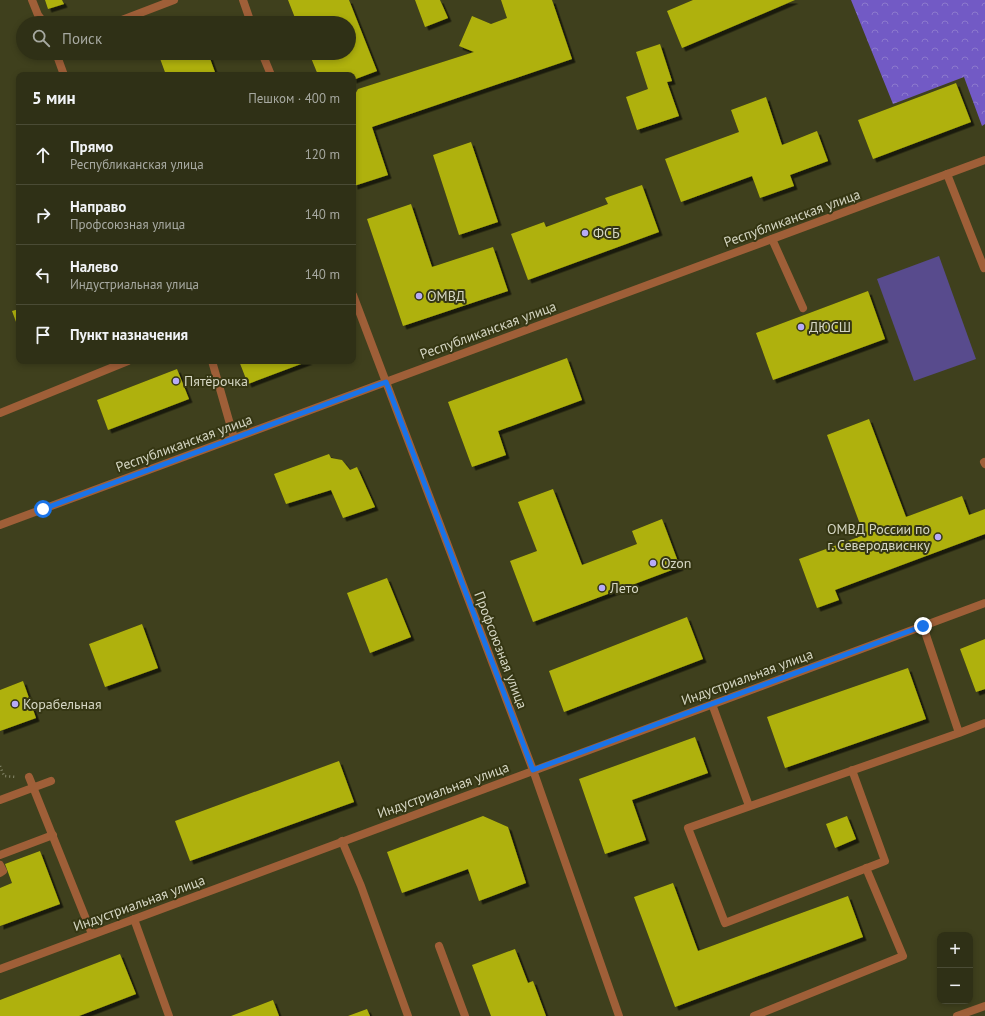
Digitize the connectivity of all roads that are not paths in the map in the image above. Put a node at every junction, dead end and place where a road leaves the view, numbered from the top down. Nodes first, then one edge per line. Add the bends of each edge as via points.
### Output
1 (32, 0) edge
2 (174, 0) edge
3 (243, 0) edge
4 (38, 16) edge
5 (132, 16) edge
6 (249, 16) edge
7 (59, 60) edge
8 (265, 60) edge
9 (63, 72) edge
10 (270, 72) edge
11 (985, 160) edge
12 (947, 174) junction
13 (772, 239) junction
14 (985, 267) edge
15 (356, 303) edge
16 (802, 308) dead end
17 (121, 364) edge
18 (213, 364) edge
19 (386, 382) junction
20 (0, 413) edge
21 (234, 438) junction
22 (0, 525) edge
23 (985, 603) edge
24 (923, 626) junction
25 (712, 704) junction
26 (985, 723) edge
27 (959, 733) junction
28 (533, 770) junction
29 (852, 770) junction
30 (29, 777) road end
31 (51, 781) dead end
32 (33, 788) junction
33 (0, 800) edge
34 (749, 806) junction
35 (53, 835) junction
36 (342, 841) junction
37 (0, 855) edge
38 (0, 865) edge
39 (866, 868) junction
40 (0, 873) edge
41 (134, 919) junction
42 (92, 934) junction
43 (439, 946) dead end
44 (0, 969) edge
45 (985, 1006) edge
46 (169, 1016) edge
47 (408, 1016) edge
48 (465, 1016) edge
49 (618, 1016) edge
50 (754, 1016) edge
51 (958, 1016) edge

1 - 4 street
2 - 5 street
3 - 6 street
7 - 9 street
8 - 10 street
11 - 12 street, Республиканская улица
12 - 13 street, Республиканская улица
12 - 14 street
13 - 16 street
13 - 19 street, Республиканская улица
15 - 19 street, Профсоюзная улица
17 - 20 street
18 - 21 street
19 - 21 street, Республиканская улица
19 - 28 street, Профсоюзная улица
21 - 22 street, Республиканская улица
23 - 24 street, Индустриальная улица
24 - 25 street, Индустриальная улица
24 - 27 street
25 - 28 street, Индустриальная улица
25 - 34 street
26 - 27 street
27 - 29 street
28 - 36 street, Индустриальная улица
28 - 49 street, Профсоюзная улица
29 - 34 street
29 - 39 street via 885,861
30 - 32 street
31 - 32 street
32 - 33 street
32 - 35 street
34 - 39 street via 688,828 725,923
35 - 37 street
35 - 42 street
36 - 41 street, Индустриальная улица
36 - 47 street
38 - 40 street via 3,872
39 - 50 street via 903,956
41 - 42 street, Индустриальная улица
41 - 46 street
42 - 44 street, Индустриальная улица
43 - 48 street
45 - 51 street

